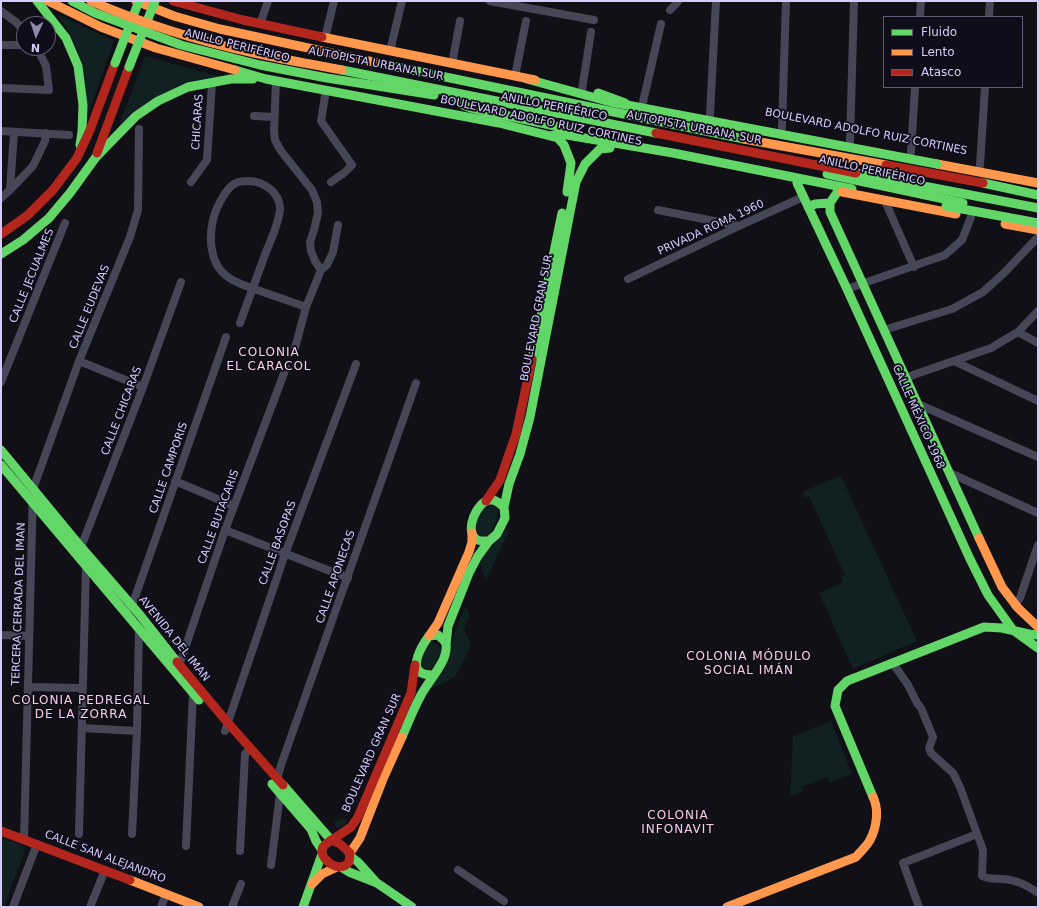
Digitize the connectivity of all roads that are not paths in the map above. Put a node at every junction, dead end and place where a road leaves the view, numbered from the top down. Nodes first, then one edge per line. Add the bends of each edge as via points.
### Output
1 (37, 1) edge
2 (48, 1) edge
3 (63, 1) edge
4 (72, 1) edge
5 (91, 1) edge
6 (113, 1) edge
7 (136, 1) edge
8 (139, 1) edge
9 (155, 1) edge
10 (173, 1) edge
11 (268, 1) edge
12 (334, 1) edge
13 (402, 1) edge
14 (490, 1) edge
15 (678, 1) edge
16 (716, 1) edge
17 (786, 1) edge
18 (854, 1) edge
19 (921, 1) edge
20 (990, 1) edge
21 (202, 5) edge
22 (670, 10) dead end
23 (1, 11) edge
24 (95, 13) junction
25 (920, 16) edge
26 (989, 16) edge
27 (594, 20) dead end
28 (460, 21) dead end
29 (526, 21) dead end
30 (16, 22) edge
31 (260, 24) junction
32 (661, 24) dead end
33 (591, 32) dead end
34 (325, 38) junction
35 (1, 45) edge
36 (16, 45) edge
37 (390, 51) junction
38 (41, 56) edge
39 (452, 64) junction
40 (515, 76) junction
41 (266, 79) junction
42 (527, 79) junction
43 (276, 81) junction
44 (212, 83) junction
45 (1, 88) edge
46 (915, 88) edge
47 (985, 88) edge
48 (326, 90) junction
49 (582, 90) junction
50 (598, 93) junction
51 (456, 99) junction
52 (643, 102) junction
53 (710, 115) junction
54 (254, 116) dead end
55 (274, 117) junction
56 (782, 127) junction
57 (139, 129) dead end
58 (1, 131) edge
59 (14, 132) junction
60 (46, 133) junction
61 (69, 135) dead end
62 (553, 137) junction
63 (596, 137) junction
64 (744, 139) junction
65 (850, 141) junction
66 (610, 148) junction
67 (648, 151) junction
68 (670, 152) junction
69 (911, 152) junction
70 (96, 157) junction
71 (77, 158) junction
72 (571, 163) junction
73 (585, 164) junction
74 (980, 165) junction
75 (1038, 177) edge
76 (191, 182) dead end
77 (331, 182) dead end
78 (797, 183) junction
79 (1038, 183) edge
80 (10, 190) junction
81 (838, 191) junction
82 (1038, 195) edge
83 (803, 197) junction
84 (1, 198) edge
85 (885, 201) junction
86 (1038, 201) edge
87 (830, 203) junction
88 (808, 207) junction
89 (1038, 208) edge
90 (658, 210) dead end
91 (939, 211) junction
92 (1022, 214) junction
93 (971, 217) junction
94 (1038, 217) edge
95 (65, 223) dead end
96 (1038, 223) edge
97 (338, 224) dead end
98 (739, 226) junction
99 (1038, 230) edge
100 (1, 234) edge
101 (841, 236) junction
102 (1038, 237) edge
103 (825, 243) junction
104 (847, 247) junction
105 (1, 254) edge
106 (830, 254) junction
107 (914, 267) junction
108 (321, 270) junction
109 (628, 279) dead end
110 (181, 282) dead end
111 (864, 283) junction
112 (252, 288) junction
113 (847, 289) junction
114 (306, 307) junction
115 (1038, 311) edge
116 (544, 322) junction
117 (240, 323) dead end
118 (884, 330) junction
119 (1018, 332) junction
120 (226, 337) dead end
121 (1038, 343) edge
122 (295, 348) dead end
123 (79, 361) junction
124 (954, 361) junction
125 (356, 364) dead end
126 (286, 368) dead end
127 (906, 378) junction
128 (1, 382) edge
129 (416, 383) dead end
130 (143, 387) junction
131 (1038, 401) edge
132 (918, 404) junction
133 (1, 450) edge
134 (1038, 457) edge
135 (1, 465) edge
136 (950, 473) junction
137 (175, 481) junction
138 (33, 489) junction
139 (486, 501) junction
140 (33, 503) junction
141 (234, 506) junction
142 (504, 507) junction
143 (1038, 513) edge
144 (225, 530) junction
145 (472, 533) junction
146 (489, 541) junction
147 (1038, 545) edge
148 (78, 550) junction
149 (285, 554) junction
150 (90, 563) junction
151 (348, 578) junction
152 (132, 606) junction
153 (1015, 606) junction
154 (125, 612) junction
155 (140, 615) junction
156 (1038, 627) edge
157 (139, 629) junction
158 (1013, 630) junction
159 (1, 635) edge
160 (1038, 635) edge
161 (29, 636) junction
162 (429, 636) junction
163 (446, 645) junction
164 (1038, 648) edge
165 (891, 663) junction
166 (179, 665) junction
167 (415, 665) junction
168 (176, 674) junction
169 (434, 675) junction
170 (28, 687) junction
171 (82, 688) junction
172 (195, 690) junction
173 (227, 727) junction
174 (82, 728) junction
175 (137, 731) junction
176 (248, 751) junction
177 (277, 779) junction
178 (280, 794) junction
179 (1, 831) edge
180 (79, 834) dead end
181 (132, 834) dead end
182 (977, 834) junction
183 (24, 840) junction
184 (332, 840) junction
185 (37, 844) junction
186 (186, 846) dead end
187 (240, 851) dead end
188 (322, 852) junction
189 (350, 855) junction
190 (271, 865) dead end
191 (339, 867) junction
192 (105, 870) junction
193 (458, 870) dead end
194 (377, 883) junction
195 (241, 884) dead end
196 (312, 884) junction
197 (1038, 893) edge
198 (166, 894) junction
199 (504, 901) dead end
200 (13, 907) edge
201 (90, 907) edge
202 (161, 907) edge
203 (199, 907) edge
204 (232, 907) edge
205 (303, 907) edge
206 (412, 907) edge
207 (727, 907) edge
208 (919, 907) edge

1 - 71 main road via 66,38 78,66 83,105 82,132
2 - 41 main road, BOULEVARD ADOLFO RUIZ CORTINES via 100,27 156,48
3 - 24 main road
4 - 24 main road, ANILLO PERIFÉRICO
5 - 89 main road, AUTOPISTA URBANA SUR, bridge via 182,35 250,52
6 - 86 main road, AUTOPISTA URBANA SUR, bridge via 168,22 239,41
7 - 64 main road, ANILLO PERIFÉRICO via 174,16 220,29
8 - 71 main road, bridge
9 - 70 main road, bridge
10 - 21 main road, BOULEVARD ADOLFO RUIZ CORTINES
11 - 31 street
12 - 34 street
13 - 37 street
14 - 27 street
15 - 22 street
16 - 53 street
17 - 56 street
18 - 65 street
19 - 25 street
20 - 26 street
21 - 31 main road, BOULEVARD ADOLFO RUIZ CORTINES
23 - 30 street
24 - 51 main road, ANILLO PERIFÉRICO via 181,45 258,65
28 - 39 street
29 - 40 street
31 - 34 main road, BOULEVARD ADOLFO RUIZ CORTINES
32 - 52 street
33 - 49 street
34 - 37 main road, BOULEVARD ADOLFO RUIZ CORTINES
35 - 36 street
37 - 39 main road, BOULEVARD ADOLFO RUIZ CORTINES
38 - 45 street via 46,66 49,90
39 - 40 main road, BOULEVARD ADOLFO RUIZ CORTINES
40 - 42 main road, BOULEVARD ADOLFO RUIZ CORTINES
41 - 43 main road, BOULEVARD ADOLFO RUIZ CORTINES
41 - 44 main road via 231,79
42 - 49 main road, BOULEVARD ADOLFO RUIZ CORTINES
42 - 79 main road, bridge via 611,102
43 - 48 main road, BOULEVARD ADOLFO RUIZ CORTINES
43 - 55 street
44 - 70 main road via 188,86 158,101 136,116
44 - 76 street, CHICARAS via 207,160
46 - 69 street
47 - 74 street
48 - 62 main road, BOULEVARD ADOLFO RUIZ CORTINES via 499,123
48 - 77 street via 321,121 352,165
49 - 50 main road, BOULEVARD ADOLFO RUIZ CORTINES
50 - 52 main road, BOULEVARD ADOLFO RUIZ CORTINES
50 - 64 main road
51 - 63 main road via 471,108
51 - 92 main road, ANILLO PERIFÉRICO
52 - 53 main road, BOULEVARD ADOLFO RUIZ CORTINES
53 - 56 main road, BOULEVARD ADOLFO RUIZ CORTINES
54 - 55 street
55 - 108 street via 276,140 312,190 317,202 318,213 310,242 311,251
56 - 65 main road, BOULEVARD ADOLFO RUIZ CORTINES
57 - 123 street, CALLE EUDEVAS via 138,210 130,237
58 - 59 street
59 - 60 street
59 - 80 street
60 - 61 street
60 - 80 street via 45,141 33,166
62 - 63 main road via 561,134
62 - 66 main road, BOULEVARD ADOLFO RUIZ CORTINES
62 - 72 main road via 564,145
63 - 67 main road
63 - 68 main road via 658,146
64 - 82 main road, ANILLO PERIFÉRICO
65 - 69 main road, BOULEVARD ADOLFO RUIZ CORTINES
66 - 67 main road, BOULEVARD ADOLFO RUIZ CORTINES
66 - 73 main road, BOULEVARD GRAN SUR via 600,149
67 - 68 main road
67 - 78 main road, BOULEVARD ADOLFO RUIZ CORTINES
68 - 96 main road, bridge
69 - 74 main road, BOULEVARD ADOLFO RUIZ CORTINES
70 - 105 main road via 49,218 24,240
71 - 100 main road via 53,190 28,215
72 - 73 main road via 578,158
72 - 116 main road, BOULEVARD GRAN SUR
73 - 116 main road, BOULEVARD GRAN SUR via 576,182
74 - 75 main road, BOULEVARD ADOLFO RUIZ CORTINES
78 - 81 main road, BOULEVARD ADOLFO RUIZ CORTINES
78 - 83 main road, CALLE MÉXICO 1968
80 - 84 street
81 - 85 main road, BOULEVARD ADOLFO RUIZ CORTINES
81 - 87 main road
83 - 88 main road, CALLE MÉXICO 1968
83 - 98 street, PRIVADA ROMA 1960
85 - 91 main road, BOULEVARD ADOLFO RUIZ CORTINES
85 - 107 street
87 - 88 main road
87 - 101 main road, CALLE MÉXICO 1968 via 830,212
88 - 103 main road, CALLE MÉXICO 1968
90 - 98 street
91 - 92 main road
91 - 93 main road, BOULEVARD ADOLFO RUIZ CORTINES
92 - 94 main road, ANILLO PERIFÉRICO
93 - 99 main road, BOULEVARD ADOLFO RUIZ CORTINES
93 - 107 street via 962,240 945,255
95 - 128 street, CALLE JECUALMES
97 - 108 street via 333,252 327,265
98 - 109 street, PRIVADA ROMA 1960
101 - 103 main road via 832,244
101 - 104 main road, CALLE MÉXICO 1968
102 - 118 street via 983,292 952,309
103 - 106 main road, CALLE MÉXICO 1968
104 - 106 main road via 834,249
104 - 111 main road, CALLE MÉXICO 1968
106 - 113 main road, CALLE MÉXICO 1968
107 - 111 street
108 - 114 street
110 - 130 street, CALLE CHICARAS
111 - 113 street
111 - 118 main road, CALLE MÉXICO 1968
112 - 112 street via 280,209 273,190 263,184 242,181 234,183 216,209 211,234 212,246 216,264 222,272 240,284
112 - 114 street
112 - 117 street
113 - 158 main road, CALLE MÉXICO 1968 via 970,559 988,595
114 - 122 street
115 - 119 street
116 - 139 main road, BOULEVARD GRAN SUR via 512,448 499,482
116 - 142 main road, BOULEVARD GRAN SUR via 530,417
118 - 127 main road, CALLE MÉXICO 1968
119 - 121 street
119 - 124 street via 991,348
120 - 137 street, CALLE CAMPORIS
123 - 130 street
123 - 138 street, CALLE EUDEVAS
124 - 127 street
124 - 131 street
125 - 149 street, CALLE BASOPAS
126 - 141 street, CALLE BUTACARIS
127 - 132 main road, CALLE MÉXICO 1968
129 - 151 street, CALLE APONECAS
130 - 148 street, CALLE CHICARAS
132 - 134 street
132 - 136 main road, CALLE MÉXICO 1968
133 - 138 main road, AVENIDA DEL IMAN
135 - 140 main road, AVENIDA DEL IMAN
136 - 143 street
136 - 153 main road, CALLE MÉXICO 1968 via 1002,587
137 - 141 street
137 - 152 street, CALLE CAMPORIS
138 - 140 street, TERCERA CERRADA DEL IMAN
138 - 148 main road, AVENIDA DEL IMAN
139 - 142 main road via 498,501
139 - 145 main road via 475,515
140 - 148 main road, AVENIDA DEL IMAN
140 - 161 street, TERCERA CERRADA DEL IMAN
141 - 144 street, CALLE BUTACARIS
142 - 146 main road via 505,518 497,534
144 - 149 street
144 - 166 street, CALLE BUTACARIS
145 - 146 main road via 478,540
145 - 162 main road via 470,552 438,624
146 - 163 main road via 475,562 448,626
147 - 153 street
148 - 150 main road, AVENIDA DEL IMAN
149 - 151 street
149 - 173 street, CALLE BASOPAS
150 - 152 main road, AVENIDA DEL IMAN
150 - 154 main road, AVENIDA DEL IMAN
150 - 171 street
151 - 177 street, CALLE APONECAS
152 - 154 street
152 - 155 main road, AVENIDA DEL IMAN
153 - 156 main road, CALLE MÉXICO 1968
154 - 157 main road, AVENIDA DEL IMAN
155 - 157 street
155 - 166 main road, AVENIDA DEL IMAN
157 - 168 main road, AVENIDA DEL IMAN
157 - 175 street
158 - 160 main road
158 - 164 main road, CALLE MÉXICO 1968
158 - 165 main road via 984,627
159 - 161 street
161 - 170 street, TERCERA CERRADA DEL IMAN
162 - 163 main road via 442,637
162 - 167 main road via 419,650
163 - 169 main road via 445,655
165 - 182 street via 921,708 933,737 931,753 953,773
165 - 207 main road via 847,681 838,690 835,706 876,803 876,822 870,840 856,857
166 - 168 street, CALLE BUTACARIS
166 - 172 main road, AVENIDA DEL IMAN
167 - 169 main road via 422,675
167 - 184 main road, BOULEVARD GRAN SUR via 412,693 358,816 351,827
168 - 172 main road, AVENIDA DEL IMAN
169 - 189 main road, BOULEVARD GRAN SUR via 420,696 360,838
170 - 171 street
170 - 183 street, TERCERA CERRADA DEL IMAN
171 - 174 street
172 - 173 main road, AVENIDA DEL IMAN
172 - 186 street
173 - 176 main road, AVENIDA DEL IMAN
174 - 175 street
174 - 180 street
175 - 181 street
176 - 177 main road, AVENIDA DEL IMAN
176 - 178 main road, AVENIDA DEL IMAN
176 - 187 street
177 - 178 street
177 - 184 main road, AVENIDA DEL IMAN
178 - 188 main road, AVENIDA DEL IMAN via 311,830
178 - 190 street
179 - 183 main road, CALLE SAN ALEJANDRO
182 - 197 street via 983,850 982,876 1024,884
182 - 208 street via 903,864
183 - 185 main road, CALLE SAN ALEJANDRO
184 - 188 main road via 324,845
184 - 189 main road via 340,844
185 - 192 main road, CALLE SAN ALEJANDRO
185 - 200 street
188 - 191 main road via 328,862
188 - 196 main road
189 - 191 main road via 349,861
189 - 194 main road
191 - 194 main road
191 - 196 main road via 322,874
192 - 198 main road, CALLE SAN ALEJANDRO
192 - 201 street
193 - 199 street
194 - 206 main road
195 - 204 street
196 - 205 main road
198 - 202 street
198 - 203 main road, CALLE SAN ALEJANDRO

